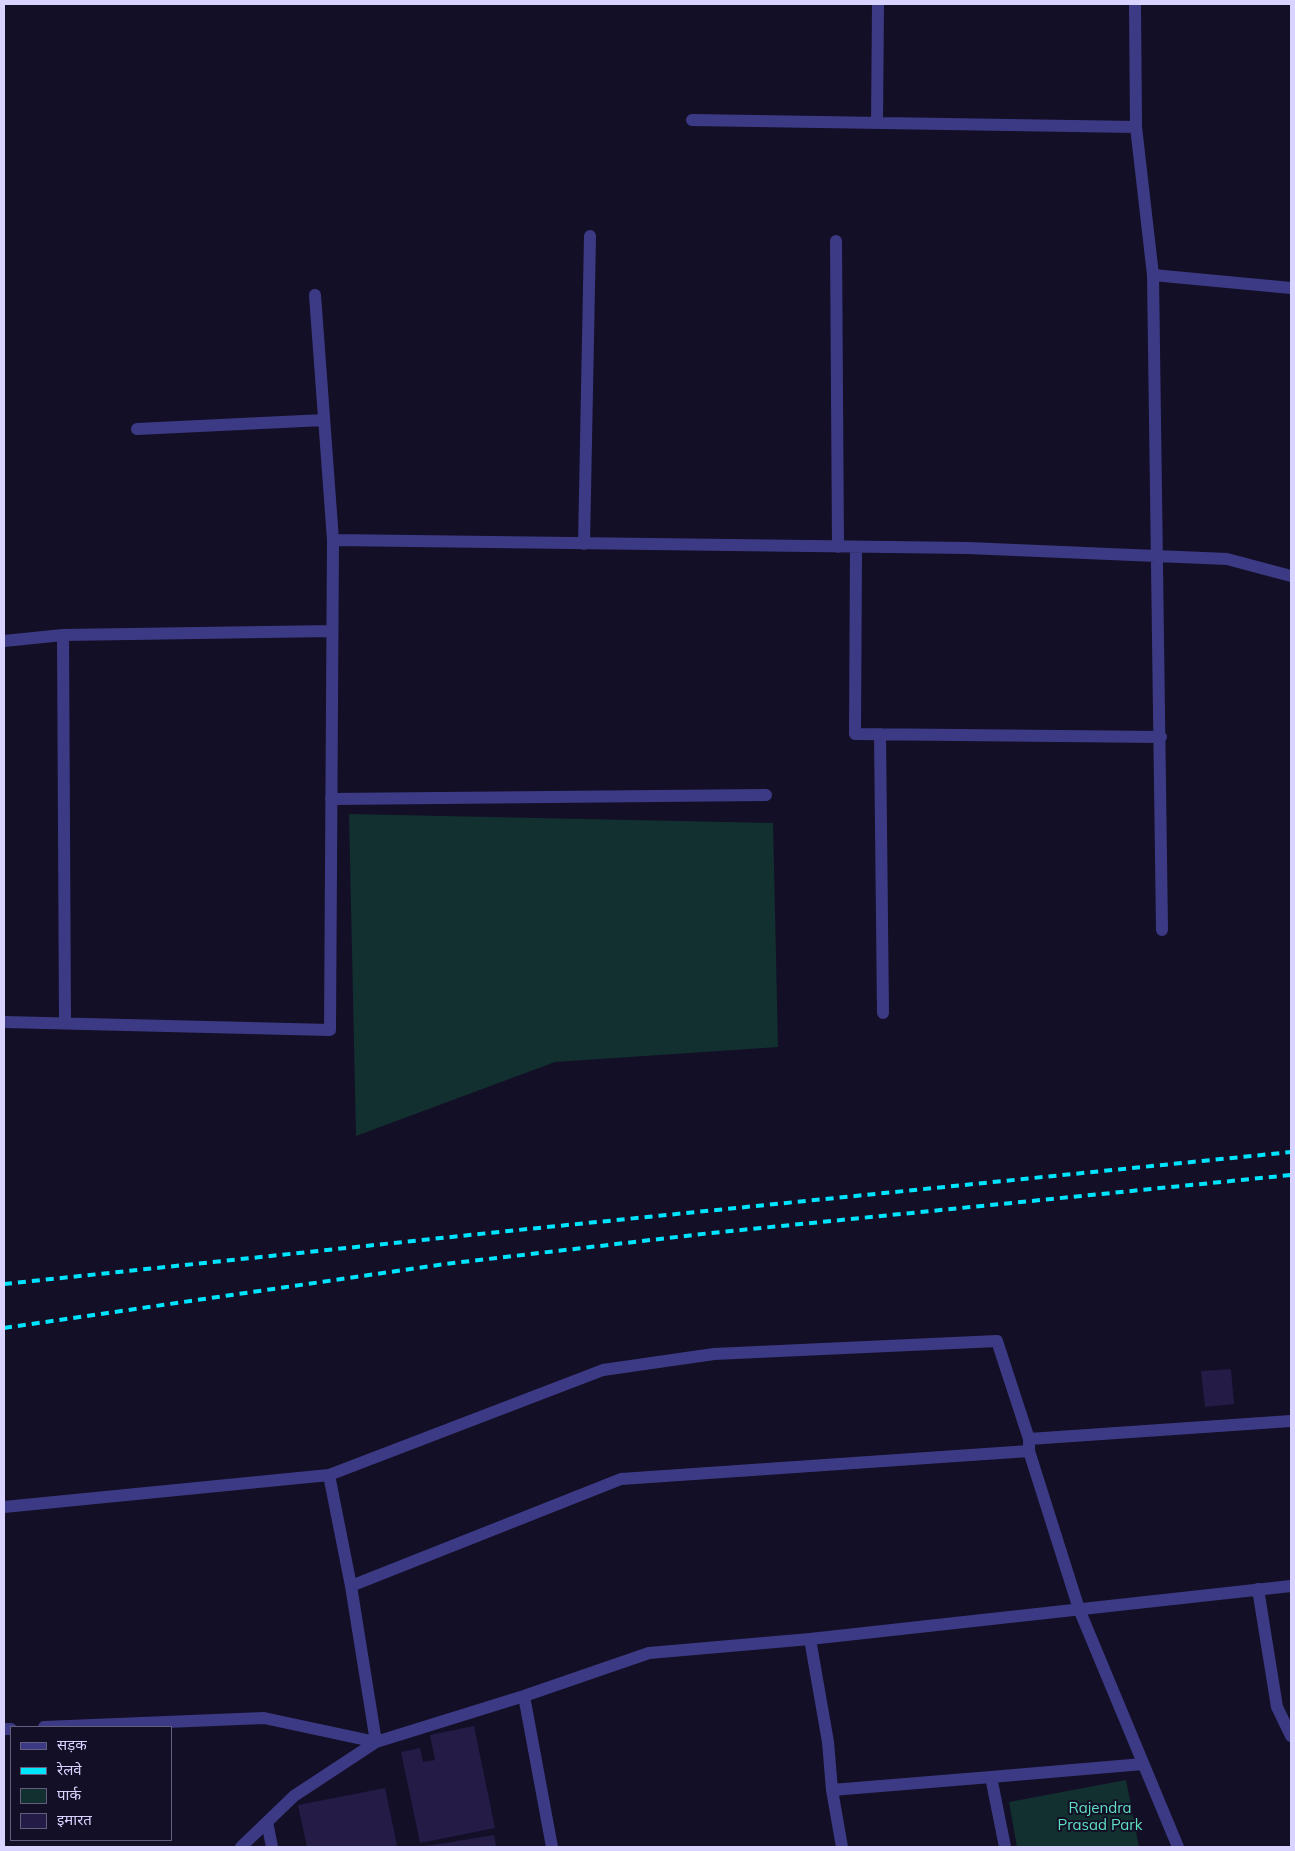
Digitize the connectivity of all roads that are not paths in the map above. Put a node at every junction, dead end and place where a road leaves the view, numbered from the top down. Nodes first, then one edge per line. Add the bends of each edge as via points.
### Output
1 (878, 4) edge
2 (1135, 4) edge
3 (692, 120) dead end
4 (877, 123) junction
5 (1136, 127) junction
6 (590, 236) dead end
7 (836, 241) dead end
8 (1154, 275) junction
9 (1291, 288) edge
10 (315, 295) dead end
11 (324, 420) junction
12 (137, 429) dead end
13 (333, 540) junction
14 (584, 544) junction
15 (838, 547) junction
16 (856, 547) junction
17 (1158, 556) junction
18 (1291, 576) edge
19 (332, 631) junction
20 (64, 635) junction
21 (4, 641) edge
22 (880, 734) junction
23 (1160, 737) junction
24 (766, 795) dead end
25 (331, 799) junction
26 (1162, 930) dead end
27 (883, 1013) dead end
28 (4, 1022) edge
29 (65, 1023) junction
30 (1291, 1421) edge
31 (1029, 1445) junction
32 (329, 1475) junction
33 (4, 1507) edge
34 (351, 1586) junction
35 (1291, 1586) edge
36 (1258, 1590) junction
37 (1079, 1609) junction
38 (810, 1638) junction
39 (524, 1696) junction
40 (68, 1726) edge
41 (1291, 1736) edge
42 (376, 1742) junction
43 (1143, 1764) junction
44 (991, 1777) junction
45 (832, 1790) junction
46 (268, 1822) junction
47 (241, 1847) edge
48 (272, 1847) edge
49 (552, 1847) edge
50 (842, 1847) edge
51 (1005, 1847) edge
52 (1178, 1847) edge

1 - 4 street
2 - 5 street
3 - 4 street
4 - 5 street
5 - 8 street
6 - 14 street
7 - 15 street
8 - 9 street
8 - 17 street
10 - 11 street
11 - 12 street
11 - 13 street
13 - 14 street
13 - 19 street
14 - 15 street
15 - 16 street
16 - 17 street
16 - 22 street via 855,734
17 - 18 street via 1227,559
17 - 23 street
19 - 20 street
19 - 25 street
20 - 21 street
20 - 29 street
22 - 23 street
22 - 27 street
23 - 26 street
24 - 25 street
25 - 29 street via 330,1030
28 - 29 street
30 - 31 street
31 - 32 street via 997,1341 714,1354 602,1370
31 - 34 street via 621,1479
31 - 37 street
32 - 33 street
32 - 34 street
34 - 42 street
35 - 36 street
36 - 37 street
36 - 41 street via 1277,1707
37 - 38 street
37 - 43 street
38 - 39 street via 650,1654
38 - 45 street via 828,1742
39 - 42 street
39 - 49 street
40 - 42 street via 264,1718
42 - 46 street via 294,1796
43 - 44 street
43 - 52 street
44 - 45 street
44 - 51 street
45 - 50 street
46 - 47 street
46 - 48 street

